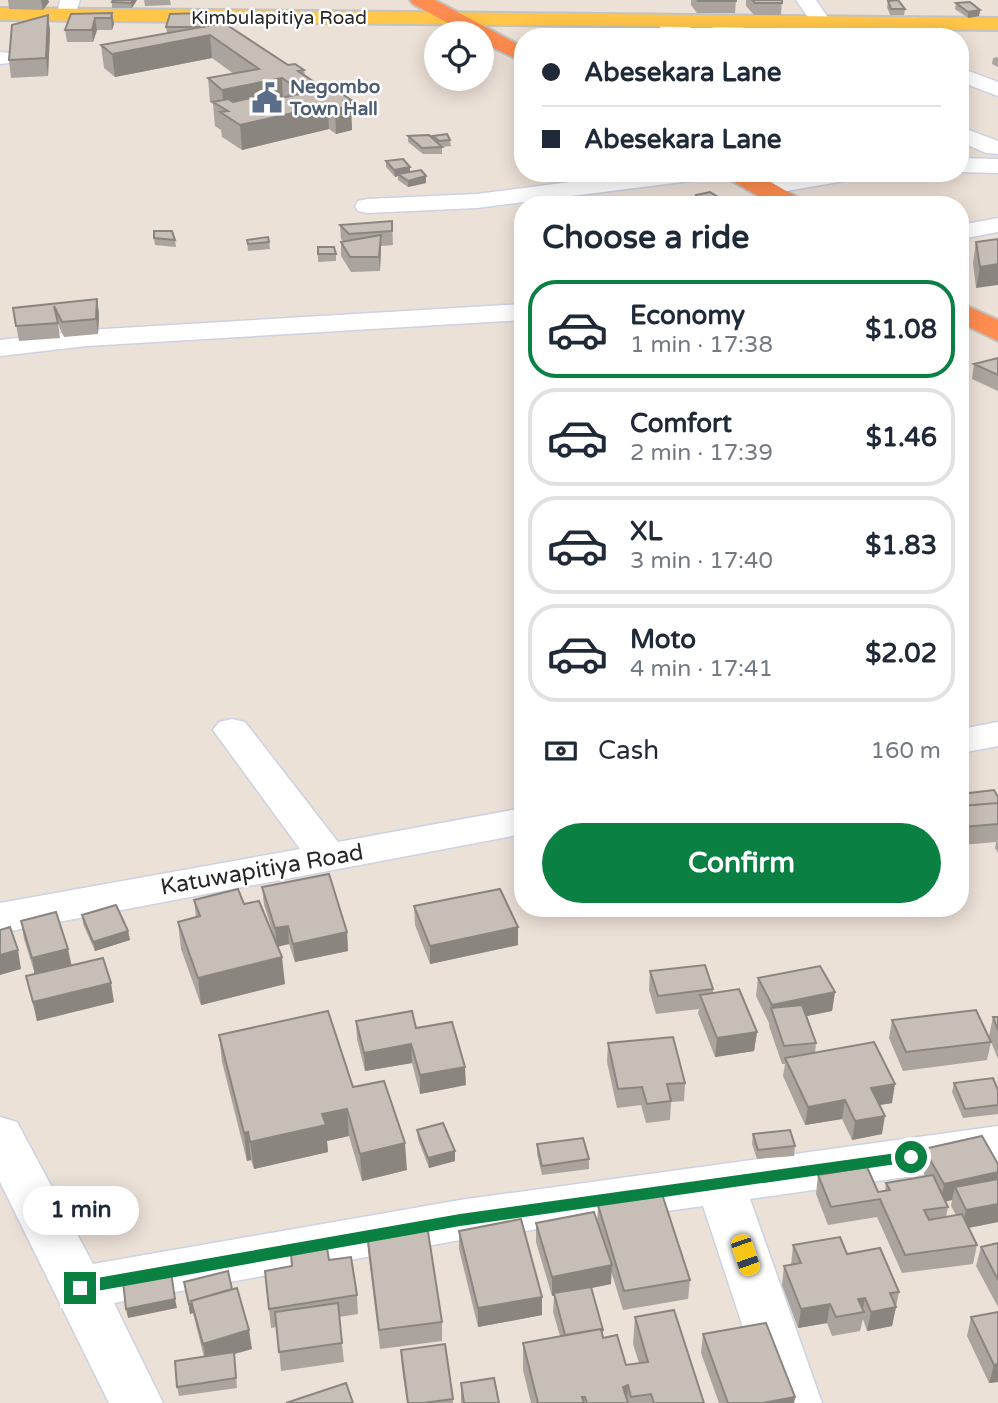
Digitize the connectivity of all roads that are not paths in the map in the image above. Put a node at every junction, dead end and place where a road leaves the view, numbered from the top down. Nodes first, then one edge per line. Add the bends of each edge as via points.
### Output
1 (398, 0) edge
2 (806, 0) edge
3 (68, 7) edge
4 (426, 9) edge
5 (0, 14) edge
6 (448, 21) edge
7 (664, 21) junction
8 (717, 22) junction
9 (821, 22) junction
10 (913, 23) junction
11 (494, 24) edge
12 (998, 24) edge
13 (678, 28) edge
14 (729, 28) edge
15 (923, 28) edge
16 (494, 43) edge
17 (514, 52) edge
18 (494, 54) edge
19 (514, 66) edge
20 (969, 67) edge
21 (998, 90) edge
22 (969, 139) edge
23 (996, 157) edge
24 (969, 163) edge
25 (627, 182) edge
26 (732, 182) edge
27 (747, 182) edge
28 (817, 182) edge
29 (514, 196) edge
30 (516, 196) edge
31 (765, 196) edge
32 (367, 206) dead end
33 (998, 225) edge
34 (969, 230) edge
35 (969, 300) edge
36 (514, 313) edge
37 (969, 316) edge
38 (998, 316) edge
39 (998, 332) edge
40 (0, 348) edge
41 (232, 730) dead end
42 (998, 734) edge
43 (969, 739) edge
44 (514, 823) edge
45 (328, 858) junction
46 (0, 918) edge
47 (0, 1135) edge
48 (998, 1145) edge
49 (720, 1183) junction
50 (80, 1288) junction
51 (136, 1403) edge
52 (795, 1403) edge

1 - 4 highway
2 - 9 street
3 - 4 main road, Kimbulapitiya Road
3 - 5 main road, Kimbulapitiya Road
4 - 6 main road, Kimbulapitiya Road
7 - 8 main road, Kimbulapitiya Road
7 - 11 main road, Kimbulapitiya Road
7 - 13 street
8 - 9 main road, Kimbulapitiya Road
8 - 14 street
9 - 10 main road, Kimbulapitiya Road
10 - 12 main road, Kimbulapitiya Road
10 - 15 street
16 - 17 highway
18 - 19 highway
20 - 21 street
22 - 23 street
23 - 24 street
25 - 30 street
26 - 31 highway
27 - 31 highway
28 - 31 street
29 - 32 street
33 - 34 street
35 - 38 highway
36 - 40 street via 87,338
37 - 39 highway
41 - 45 street
42 - 43 street
44 - 45 street, Katuwapitiya Road
45 - 46 street, Katuwapitiya Road
47 - 50 street
48 - 49 street
49 - 50 street via 460,1220
49 - 52 street
50 - 51 street

